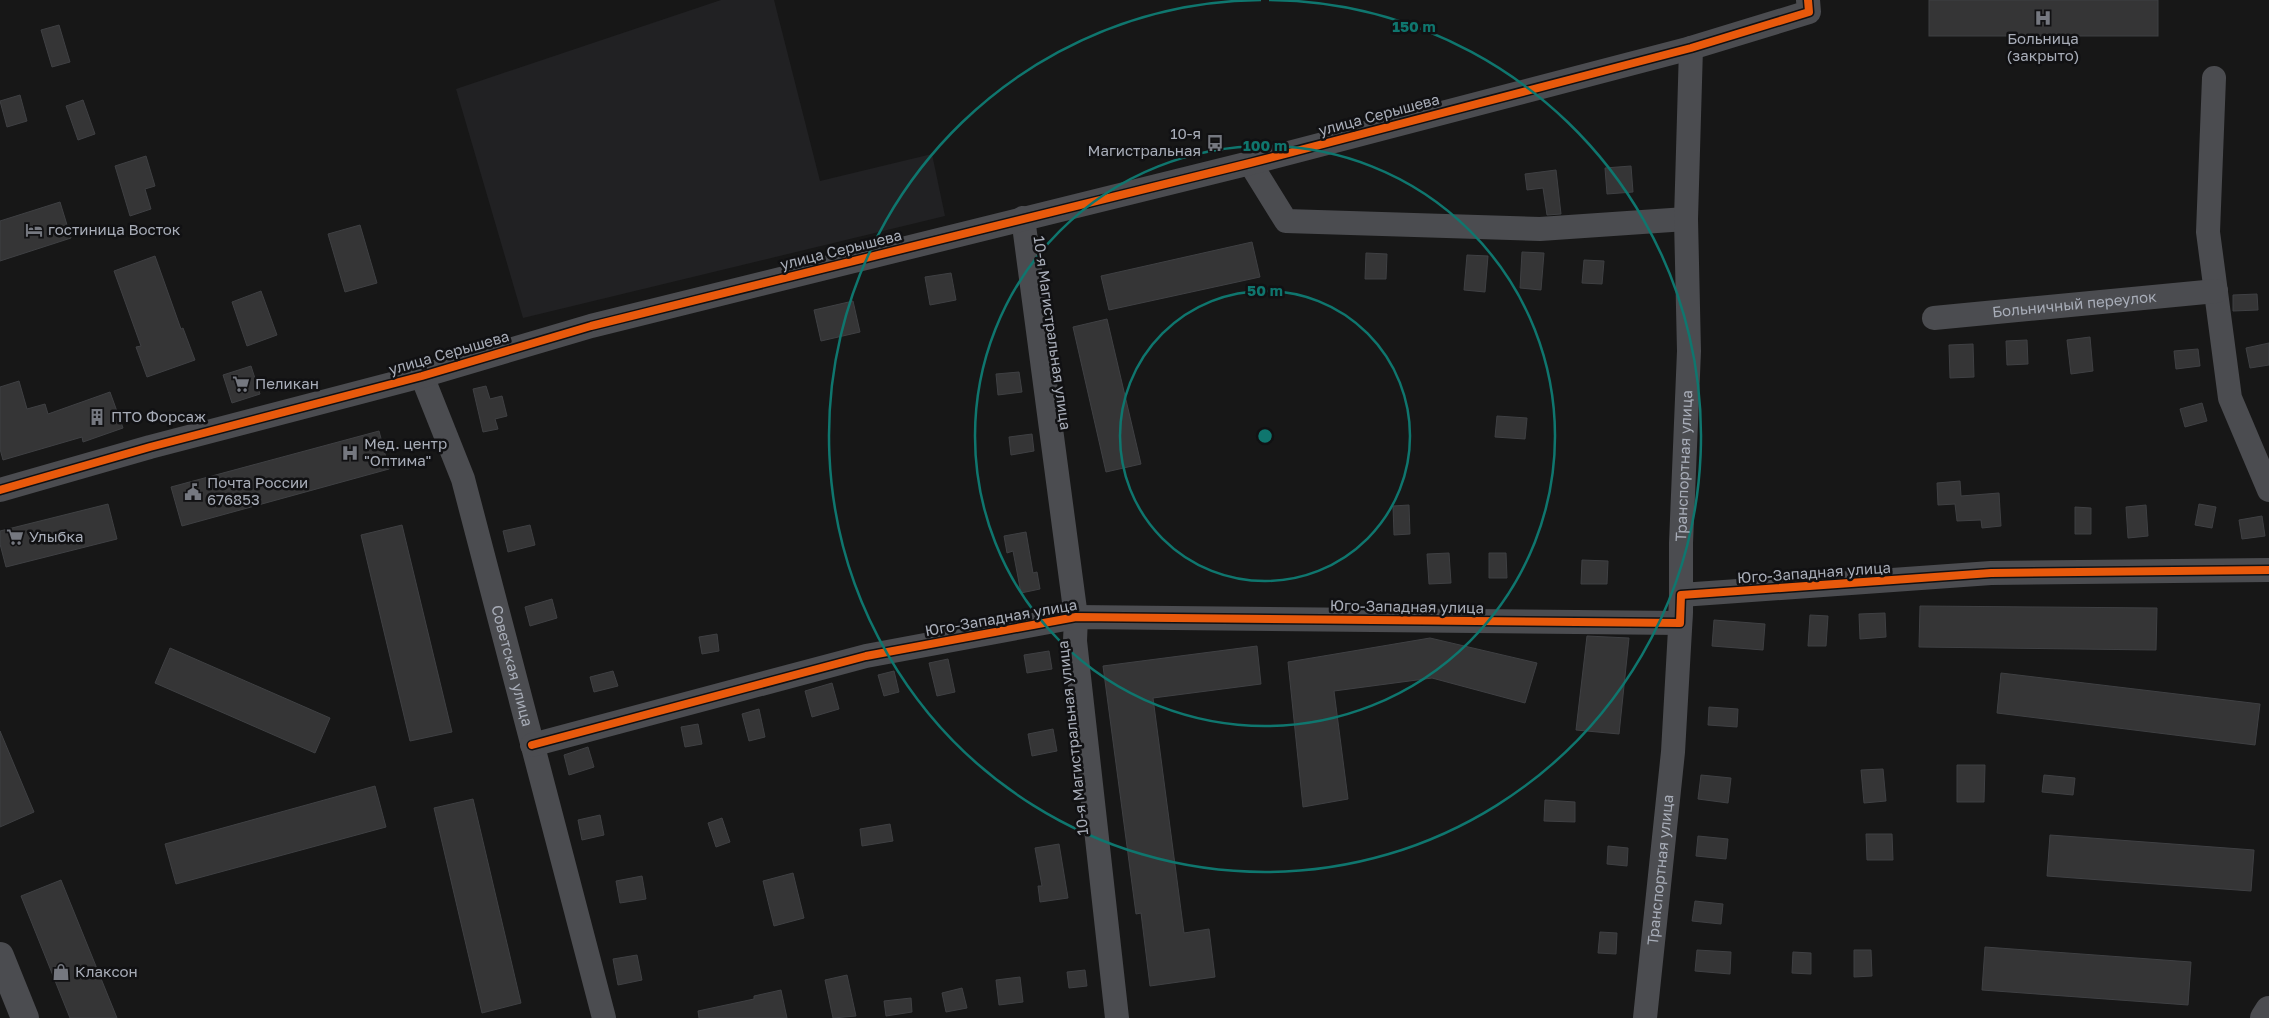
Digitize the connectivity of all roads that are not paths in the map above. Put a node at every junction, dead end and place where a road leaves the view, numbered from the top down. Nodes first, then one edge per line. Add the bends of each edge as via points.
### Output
1 (1808, 0) edge
2 (1692, 48) junction
3 (2214, 78) dead end
4 (1250, 163) junction
5 (1023, 218) junction
6 (1686, 220) junction
7 (2216, 292) junction
8 (1934, 318) dead end
9 (422, 376) junction
10 (0, 490) edge
11 (2269, 490) edge
12 (2269, 570) edge
13 (1681, 596) junction
14 (1076, 617) junction
15 (1680, 623) junction
16 (532, 745) junction
17 (0, 956) edge
18 (2269, 1010) edge
19 (25, 1018) edge
20 (604, 1018) edge
21 (1117, 1018) edge
22 (1644, 1018) edge
23 (2264, 1018) edge

1 - 2 street via 1809,12
2 - 4 street, улица Серышева
2 - 6 street, Транспортная улица
3 - 7 street via 2208,232
4 - 5 street, улица Серышева
4 - 6 street via 1286,221 1540,229
5 - 9 street, улица Серышева via 591,326
5 - 14 street, 10-я Магистральная улица
6 - 13 street, Транспортная улица via 1689,351
7 - 8 street, Больничный переулок
7 - 11 street via 2230,398
9 - 10 street, улица Серышева
9 - 16 street, Советская улица via 463,480
12 - 13 street, Юго-Западная улица via 1991,573
13 - 15 street, Транспортная улица
14 - 15 street, Юго-Западная улица
14 - 16 street, Юго-Западная улица via 866,656
14 - 21 street, 10-я Магистральная улица via 1075,641
15 - 22 street, Транспортная улица via 1673,752
16 - 20 street, Советская улица
17 - 19 street
18 - 23 street

